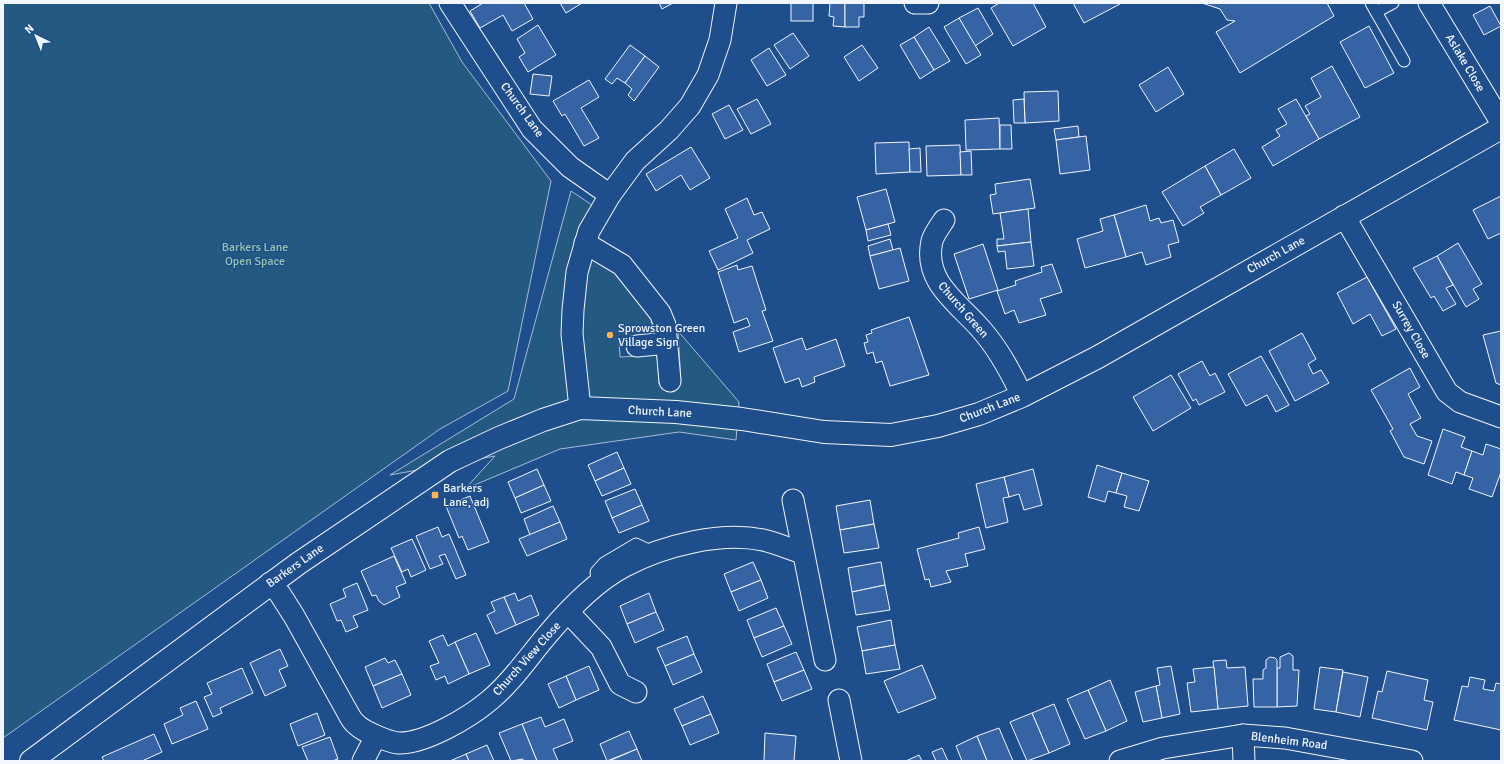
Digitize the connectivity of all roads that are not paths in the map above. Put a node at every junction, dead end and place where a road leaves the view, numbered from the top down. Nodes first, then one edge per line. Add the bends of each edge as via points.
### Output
1 (726, 3) edge
2 (915, 3) edge
3 (928, 3) edge
4 (1393, 3) edge
5 (1429, 3) edge
6 (452, 4) edge
7 (1373, 8) edge
8 (1404, 61) dead end
9 (1501, 122) edge
10 (1501, 128) edge
11 (610, 195) junction
12 (1344, 216) junction
13 (944, 220) dead end
14 (585, 243) junction
15 (667, 343) junction
16 (637, 346) dead end
17 (670, 381) dead end
18 (1022, 396) junction
19 (580, 408) junction
20 (1501, 417) edge
21 (793, 500) dead end
22 (803, 553) junction
23 (270, 583) junction
24 (569, 613) junction
25 (825, 660) dead end
26 (636, 692) dead end
27 (839, 700) dead end
28 (1243, 735) junction
29 (376, 736) junction
30 (31, 761) edge
31 (363, 761) edge
32 (851, 761) edge
33 (1120, 761) edge
34 (1244, 761) edge
35 (1412, 761) edge

1 - 11 street via 720,40 708,75 690,106 669,130 634,161
2 - 3 street
4 - 7 lane
5 - 9 street, Aslake Close
6 - 11 street, Church Lane via 532,129 570,167
7 - 8 lane
10 - 12 street, Church Lane
11 - 14 street
12 - 18 street, Church Lane via 1098,357
12 - 20 street, Surrey Close via 1447,392 1460,402
13 - 18 street, Church Green via 932,241 931,260 935,278 996,348
14 - 15 street via 622,265 660,313 665,325
14 - 19 street via 577,272 572,334
15 - 16 street
15 - 17 street
18 - 19 street, Church Lane via 945,424 891,435 824,432 742,418 676,412
19 - 23 street, Barkers Lane via 535,423 450,461
21 - 22 street
22 - 24 street, Church View Close via 763,540 722,538 691,543 655,553 624,566 598,585
22 - 25 street
23 - 29 street, Church View Close via 294,616 357,726
23 - 30 street, Barkers Lane
24 - 26 street, Church View Close via 601,648 620,684
24 - 29 street, Church View Close via 548,634 522,668 490,700 461,722 418,740 398,743
27 - 32 street
28 - 33 street, Blenheim Road via 1163,748
28 - 34 street
28 - 35 street, Blenheim Road via 1285,738
29 - 31 street

